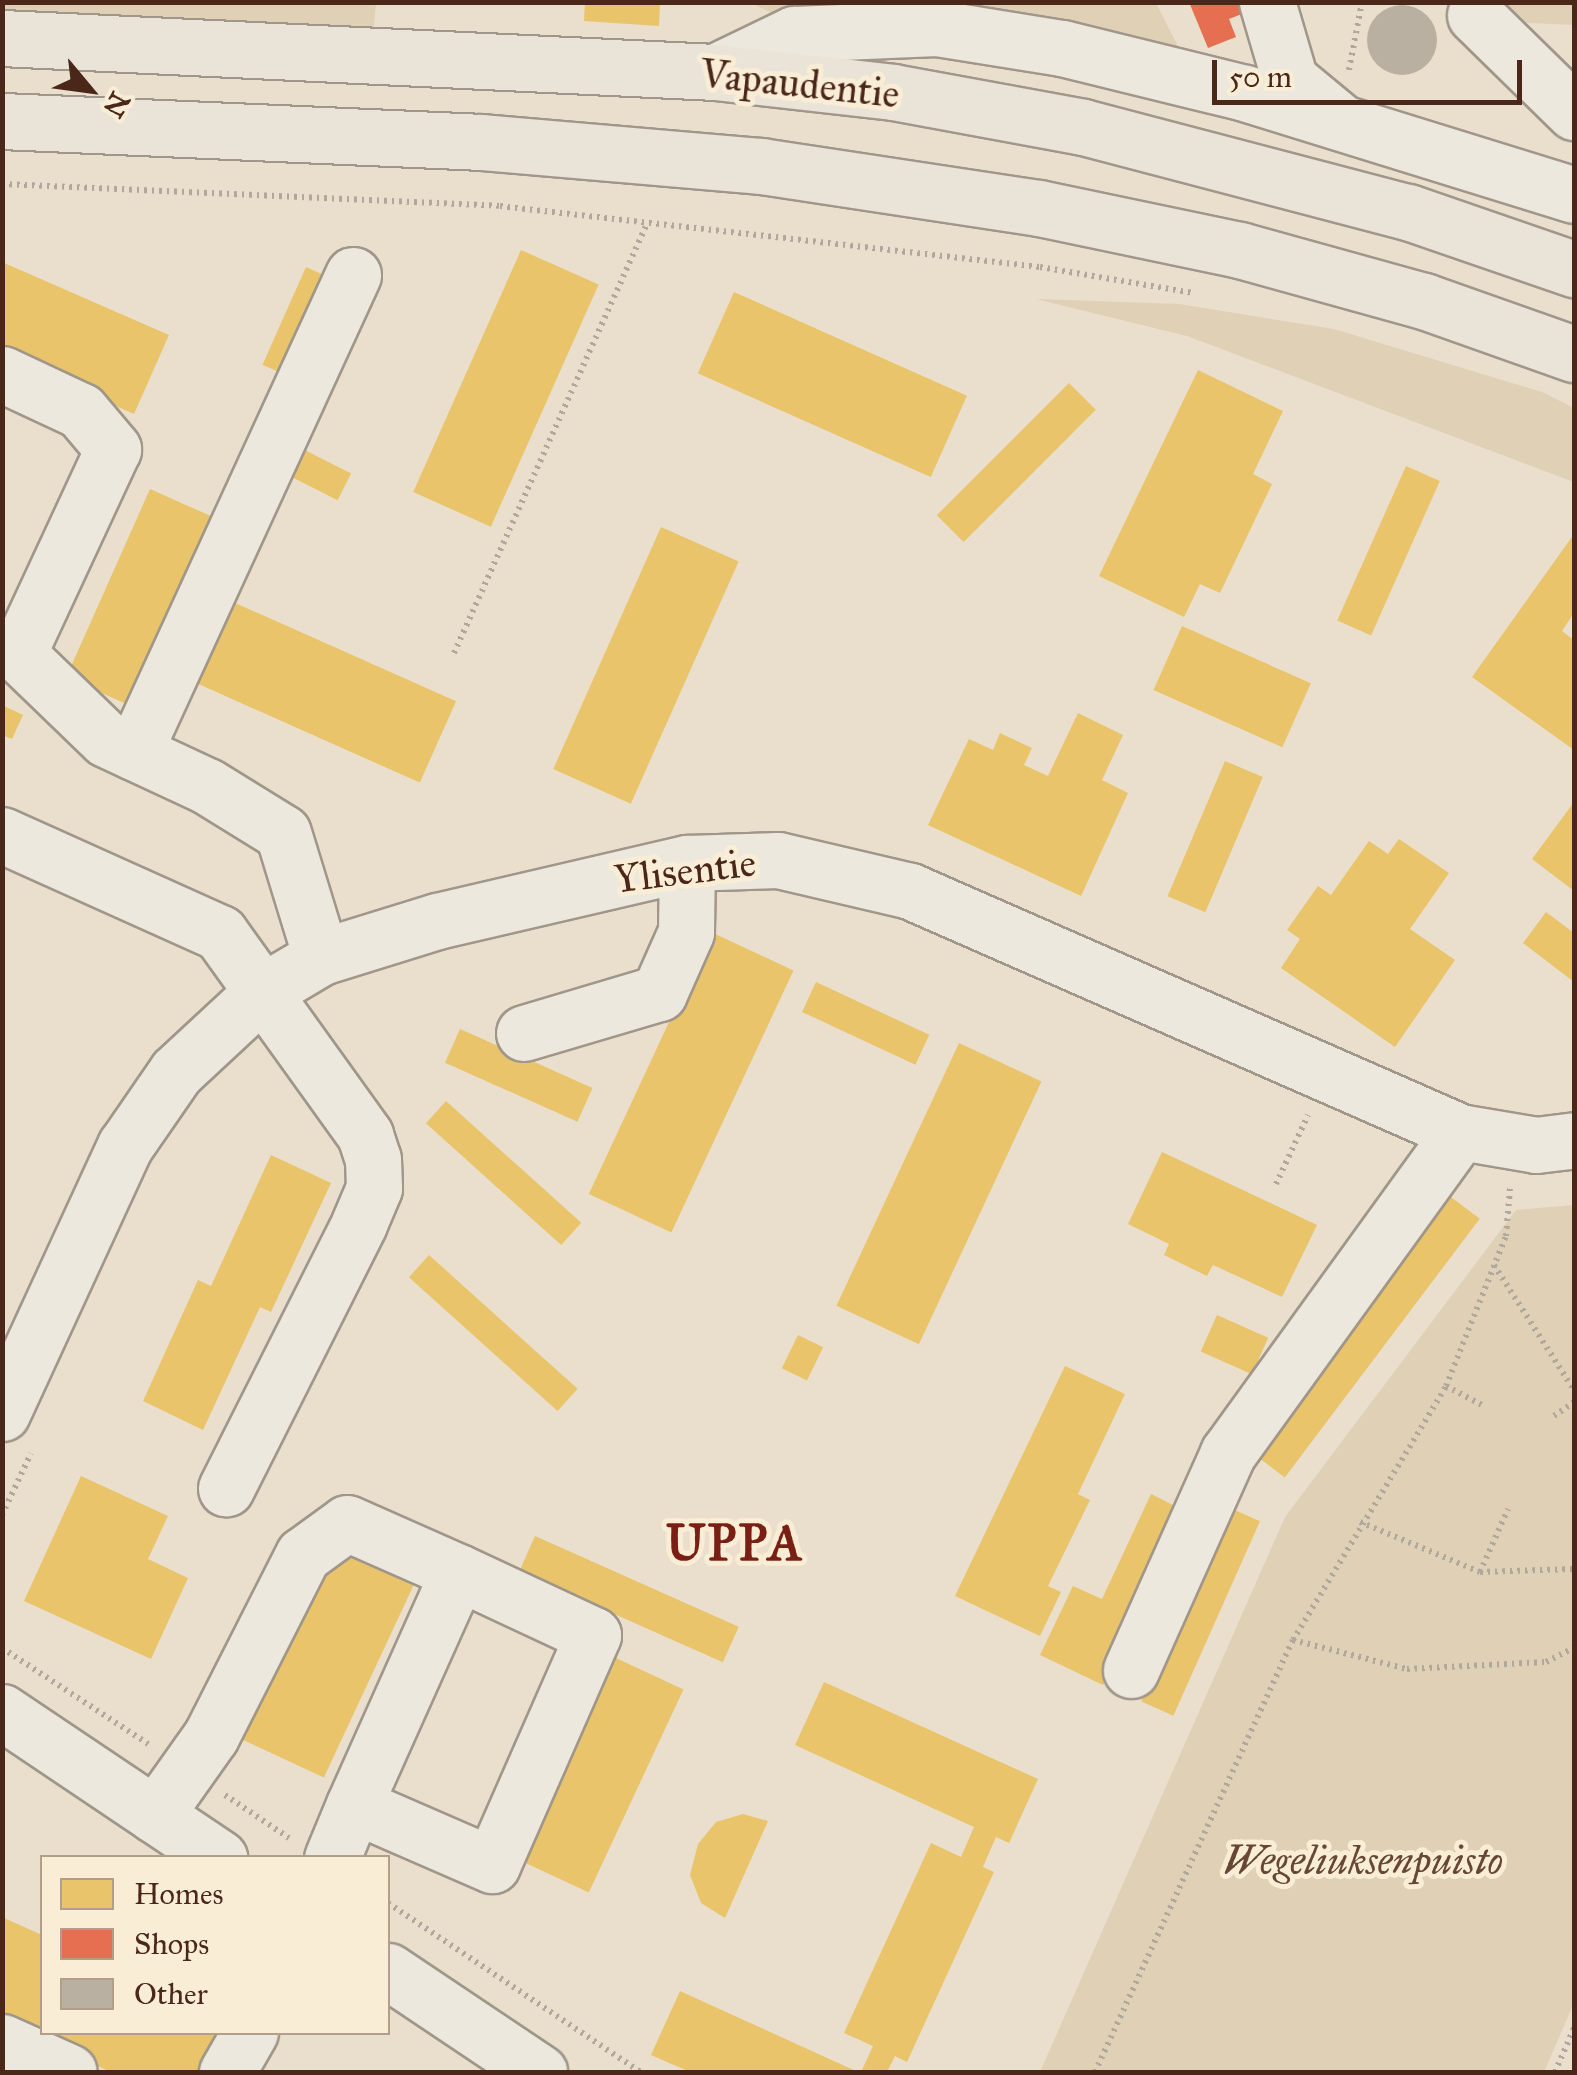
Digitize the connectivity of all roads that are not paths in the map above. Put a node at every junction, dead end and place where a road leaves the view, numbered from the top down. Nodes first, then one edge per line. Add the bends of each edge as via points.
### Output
1 (1266, 2) edge
2 (1475, 15) dead end
3 (2, 38) edge
4 (715, 72) junction
5 (1574, 112) edge
6 (1338, 120) junction
7 (2, 121) edge
8 (1574, 194) edge
9 (1574, 269) edge
10 (353, 275) dead end
11 (1574, 354) edge
12 (2, 374) edge
13 (10, 653) edge
14 (134, 752) junction
15 (2, 836) edge
16 (687, 863) junction
17 (321, 957) junction
18 (262, 992) junction
19 (524, 1033) dead end
20 (1574, 1140) edge
21 (1450, 1146) junction
22 (19, 1428) edge
23 (226, 1488) dead end
24 (458, 1572) junction
25 (1131, 1670) dead end
26 (2, 1712) edge
27 (354, 1805) junction
28 (156, 1815) junction
29 (215, 1855) edge
30 (333, 1855) edge
31 (390, 1972) edge
32 (248, 2035) edge
33 (2, 2042) edge
34 (533, 2071) edge
35 (70, 2072) edge
36 (227, 2072) edge

1 - 6 street via 1290,80
2 - 5 street
3 - 4 main road, Vapaudentie
4 - 6 street via 794,34 937,28 1062,48
4 - 9 main road, Vapaudentie via 893,92 1083,127 1408,212
6 - 8 street
7 - 11 main road via 481,142 762,166 1039,208 1240,250 1424,301
10 - 14 street
12 - 13 street via 81,411 112,449
13 - 14 street via 106,739
14 - 17 street via 283,833
15 - 18 street via 220,934
16 - 17 street, Ylisentie via 528,895
16 - 19 street via 686,932 659,993
16 - 21 street, Ylisentie via 778,860 910,891 1089,964
17 - 18 street, Ylisentie
18 - 22 street, Ylisentie via 176,1072 125,1146
18 - 23 street via 365,1135 374,1188
20 - 21 street, Ylisentie
21 - 25 street via 1228,1453
24 - 27 street
24 - 27 street via 593,1635 500,1848 492,1865
24 - 28 street via 347,1523 303,1555 211,1736
26 - 28 street
27 - 30 street
28 - 29 street
31 - 34 street
32 - 36 street
33 - 35 street

